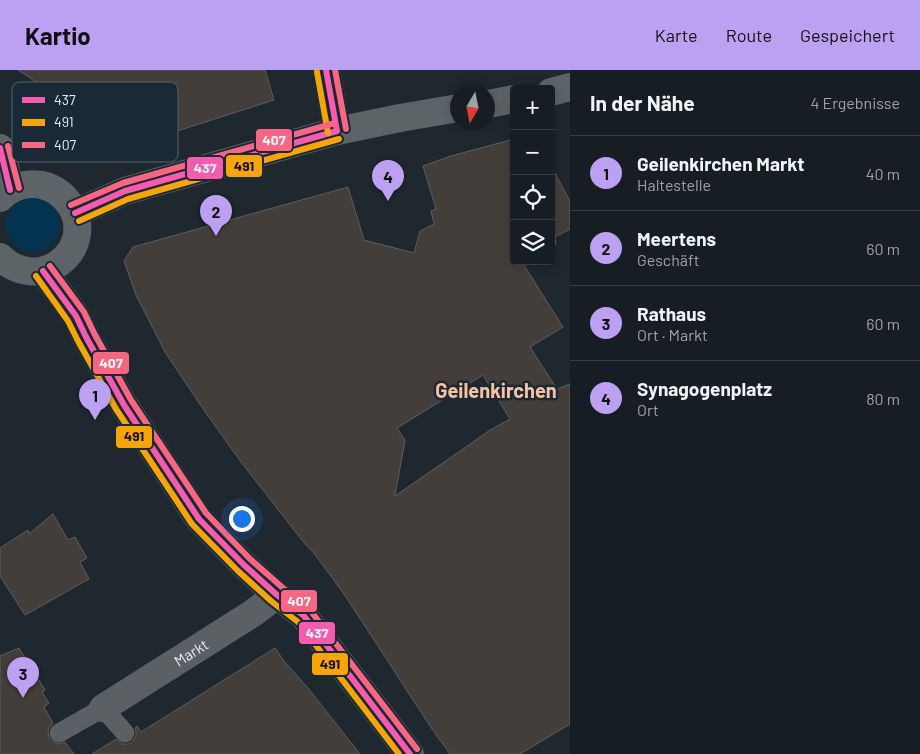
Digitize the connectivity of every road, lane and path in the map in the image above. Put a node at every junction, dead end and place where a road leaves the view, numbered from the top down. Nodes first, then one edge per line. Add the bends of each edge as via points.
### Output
1 (326, 70) edge
2 (570, 88) edge
3 (555, 91) edge
4 (510, 100) edge
5 (495, 103) edge
6 (450, 109) edge
7 (337, 131) junction
8 (0, 148) edge
9 (5, 194) edge
10 (75, 214) junction
11 (0, 257) edge
12 (43, 271) junction
13 (277, 594) junction
14 (103, 708) junction
15 (59, 733) dead end
16 (125, 733) dead end
17 (410, 754) edge

1 - 7 street
2 - 3 street
4 - 5 street
6 - 7 street
7 - 10 street via 125,191
8 - 9 street
9 - 10 street via 22,185 48,186 69,202
10 - 12 street via 77,228 67,255 57,265
11 - 12 street via 18,270
12 - 13 street via 76,316 124,404 199,519
13 - 14 street, Markt via 253,613
13 - 17 street via 304,616
14 - 15 lane, Markt
14 - 16 lane

